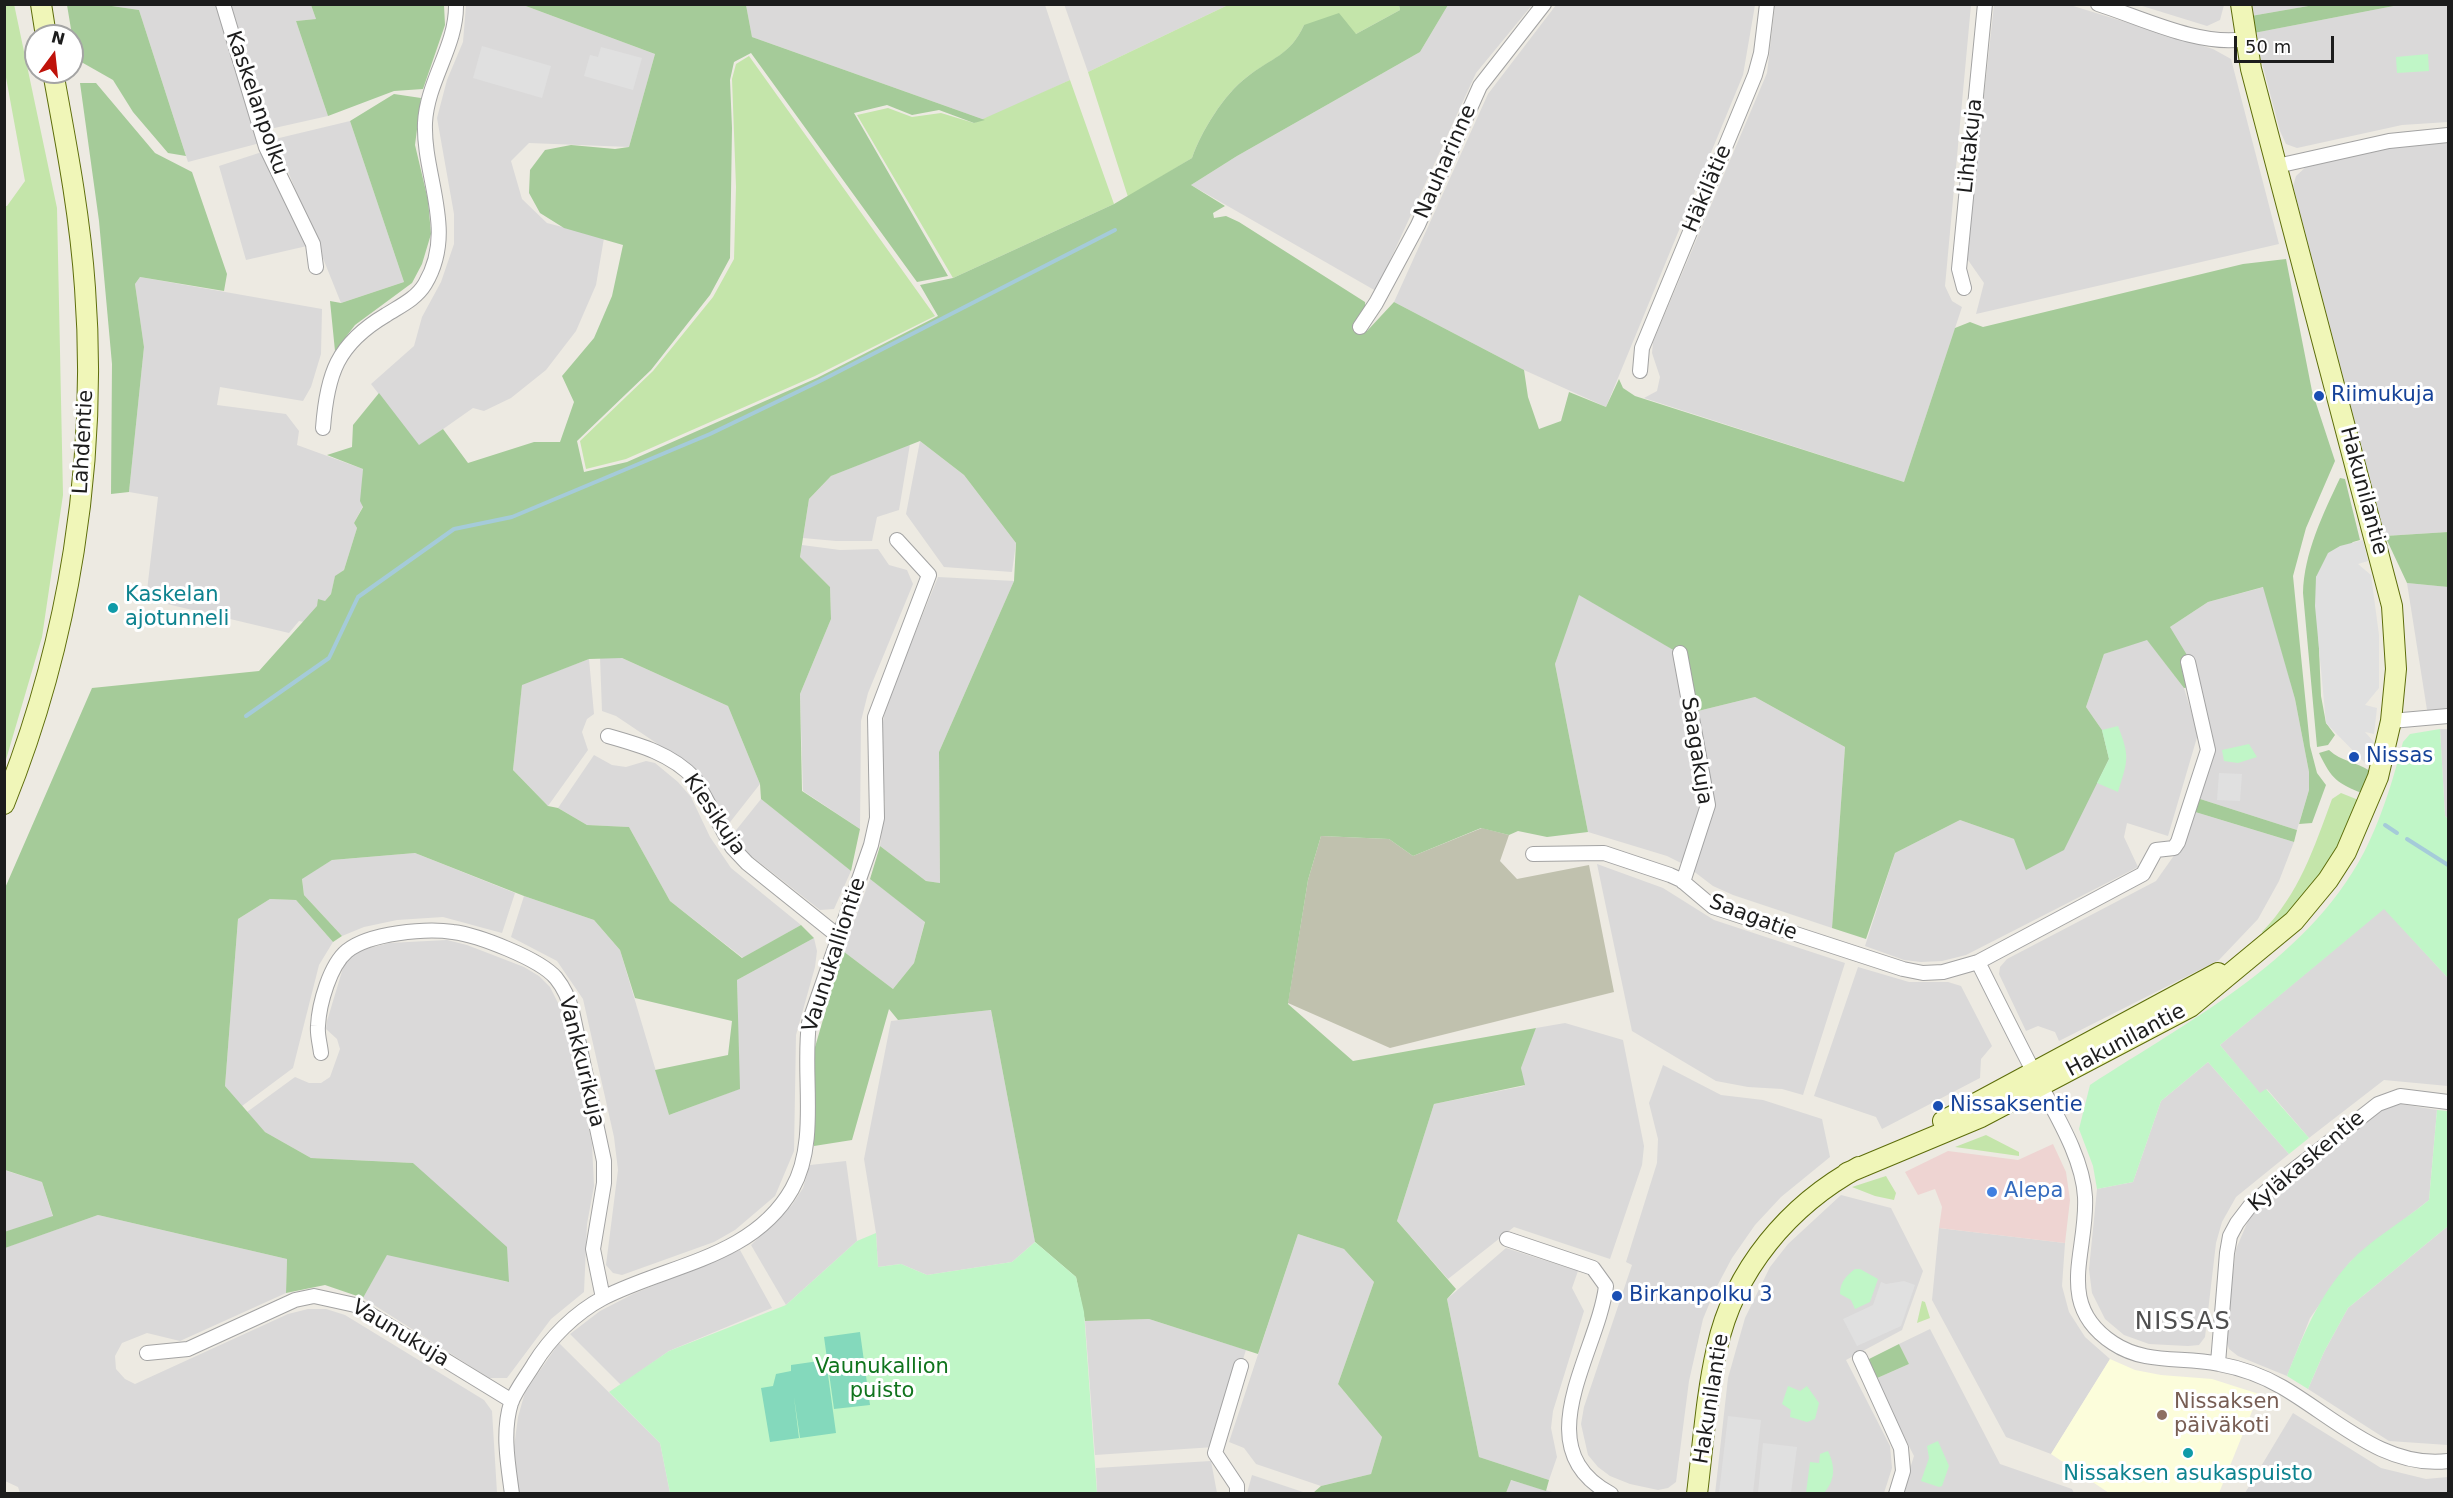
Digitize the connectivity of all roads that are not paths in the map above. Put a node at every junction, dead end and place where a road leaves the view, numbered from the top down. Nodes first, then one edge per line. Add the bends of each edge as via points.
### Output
1 (41, 4) edge
2 (223, 4) edge
3 (456, 4) edge
4 (1544, 4) edge
5 (1767, 4) edge
6 (1985, 4) edge
7 (2098, 4) edge
8 (2241, 4) edge
9 (44, 24) edge
10 (2245, 39) junction
11 (55, 84) edge
12 (2448, 135) edge
13 (2277, 166) junction
14 (316, 267) dead end
15 (1964, 288) dead end
16 (1360, 327) dead end
17 (1640, 371) dead end
18 (323, 428) dead end
19 (897, 540) dead end
20 (1680, 653) dead end
21 (2188, 662) dead end
22 (2448, 717) edge
23 (2391, 721) junction
24 (608, 736) dead end
25 (4, 804) edge
26 (1533, 854) dead end
27 (1683, 882) junction
28 (838, 936) junction
29 (1978, 962) junction
30 (321, 1053) dead end
31 (2037, 1079) junction
32 (2448, 1102) edge
33 (1507, 1239) dead end
34 (603, 1299) junction
35 (147, 1353) dead end
36 (1860, 1358) dead end
37 (2218, 1363) junction
38 (1241, 1366) dead end
39 (512, 1401) junction
40 (2448, 1461) edge
41 (512, 1494) edge
42 (1237, 1494) edge
43 (1611, 1494) edge
44 (1697, 1494) edge
45 (1896, 1494) edge

1 - 9 street
2 - 14 street, Kaskelanpolku via 266,147 313,244
3 - 18 street via 455,27 436,73 425,122 427,160 439,219 430,273 414,297 362,331 336,363 326,392
4 - 16 street, Nauharinne via 1480,86 1418,225
5 - 17 street, Häkilätie via 1755,75 1641,348
6 - 15 street, Lihtakuja via 1959,269
7 - 10 street via 2208,40
8 - 10 street, Hakunilantie
10 - 13 street, Hakunilantie
11 - 25 street, Lahdentie via 73,182 85,285 87,388 81,495 70,581 17,772
12 - 13 street via 2389,141
13 - 23 street, Hakunilantie via 2388,588 2396,660
19 - 28 street, Vaunukalliontie via 929,575 874,717 877,818
20 - 27 street, Saagakuja via 1708,805
21 - 29 street, Saagatie via 2208,750 2174,848 2156,850 2143,874
22 - 23 street
23 - 31 street, Hakunilantie via 2378,777 2354,836 2310,903 2263,949 2190,1007
24 - 28 street, Kiesikuja via 651,748 688,772 739,855
26 - 27 street, Saagatie via 1604,854 1670,874
27 - 29 street, Saagatie via 1713,907 1903,969 1944,972
28 - 34 street, Vaunukalliontie via 809,1023 807,1140 800,1174 792,1190 781,1206 744,1238 718,1253
29 - 31 street
30 - 34 street, Vankkurikuja via 317,1027 330,973 347,951 369,940 415,932 454,932 536,962 556,977 568,996 602,1145 604,1182 593,1249
31 - 37 street via 2081,1175 2085,1198 2077,1286 2083,1310 2111,1342 2129,1352 2158,1359
31 - 44 street, Hakunilantie via 1981,1117 1847,1173 1815,1195 1779,1230 1758,1256 1732,1302 1713,1365
32 - 37 street, Kyläkaskentie via 2400,1096 2378,1104 2250,1206 2230,1236
33 - 43 street via 1593,1268 1606,1286 1603,1312 1571,1402 1568,1422 1576,1460 1587,1476
34 - 39 street, Vaunukalliontie via 550,1341
35 - 39 street, Vaunukuja via 188,1349 295,1300 314,1296 355,1305
36 - 45 street via 1901,1448 1903,1471
37 - 40 street via 2268,1379 2373,1445 2404,1459
38 - 42 street via 1215,1453 1237,1486
39 - 41 street, Vaunukalliontie via 506,1442

